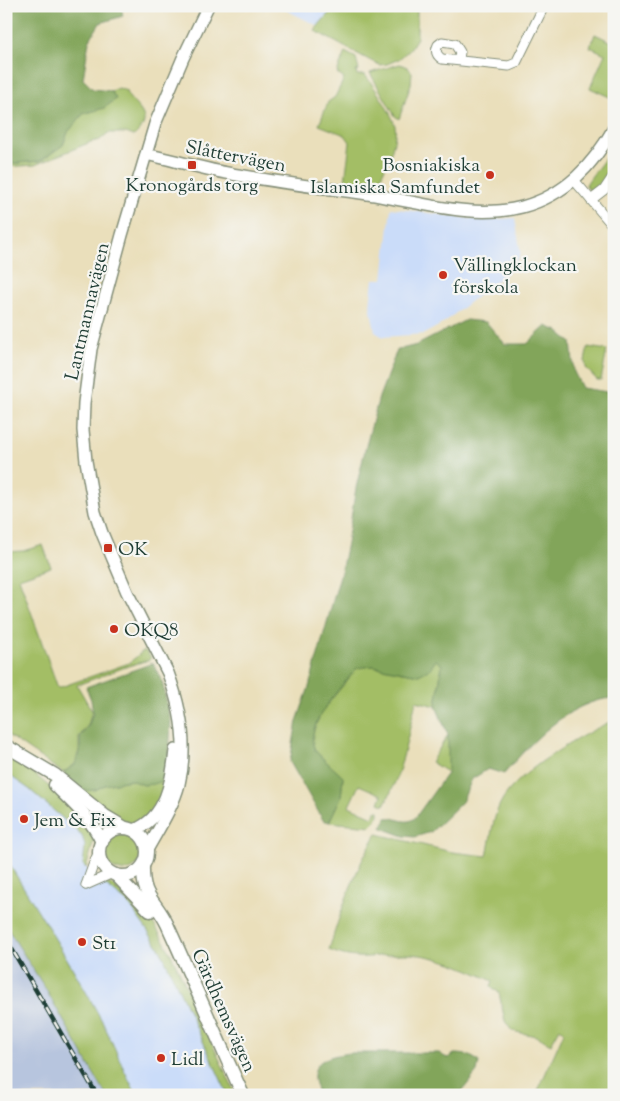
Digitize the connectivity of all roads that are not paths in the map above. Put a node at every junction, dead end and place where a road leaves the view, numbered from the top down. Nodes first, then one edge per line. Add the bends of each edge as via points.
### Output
1 (208, 6) edge
2 (544, 6) edge
3 (459, 60) dead end
4 (614, 128) edge
5 (146, 154) junction
6 (614, 175) edge
7 (574, 180) junction
8 (590, 200) junction
9 (614, 226) edge
10 (178, 711) junction
11 (6, 746) edge
12 (34, 764) junction
13 (129, 829) junction
14 (101, 847) junction
15 (147, 850) junction
16 (143, 866) junction
17 (114, 874) junction
18 (173, 940) junction
19 (243, 1095) edge

1 - 5 street, Lantmannavägen via 165,98
2 - 3 street via 516,64
4 - 7 street, Slåttervägen via 599,153
5 - 7 street, Slåttervägen via 227,173 472,211 492,212 524,206
5 - 10 street, Lantmannavägen via 91,349 83,430 88,482 102,533 174,687
6 - 8 street via 604,190
7 - 8 street
8 - 9 street
10 - 13 street, Lantmannavägen via 174,764 168,791 149,822
10 - 15 street, Lantmannavägen via 183,726 179,784
11 - 12 main road
12 - 13 main road via 56,775 105,816
12 - 14 main road via 94,828
13 - 14 main road via 119,828 109,833
13 - 15 main road via 143,838
14 - 17 main road via 103,864
14 - 17 street via 86,885
15 - 16 main road
16 - 17 main road via 131,875
16 - 18 main road, Gärdhemsvägen via 144,888
17 - 18 main road, Gärdhemsvägen via 144,903
18 - 19 main road, Gärdhemsvägen

